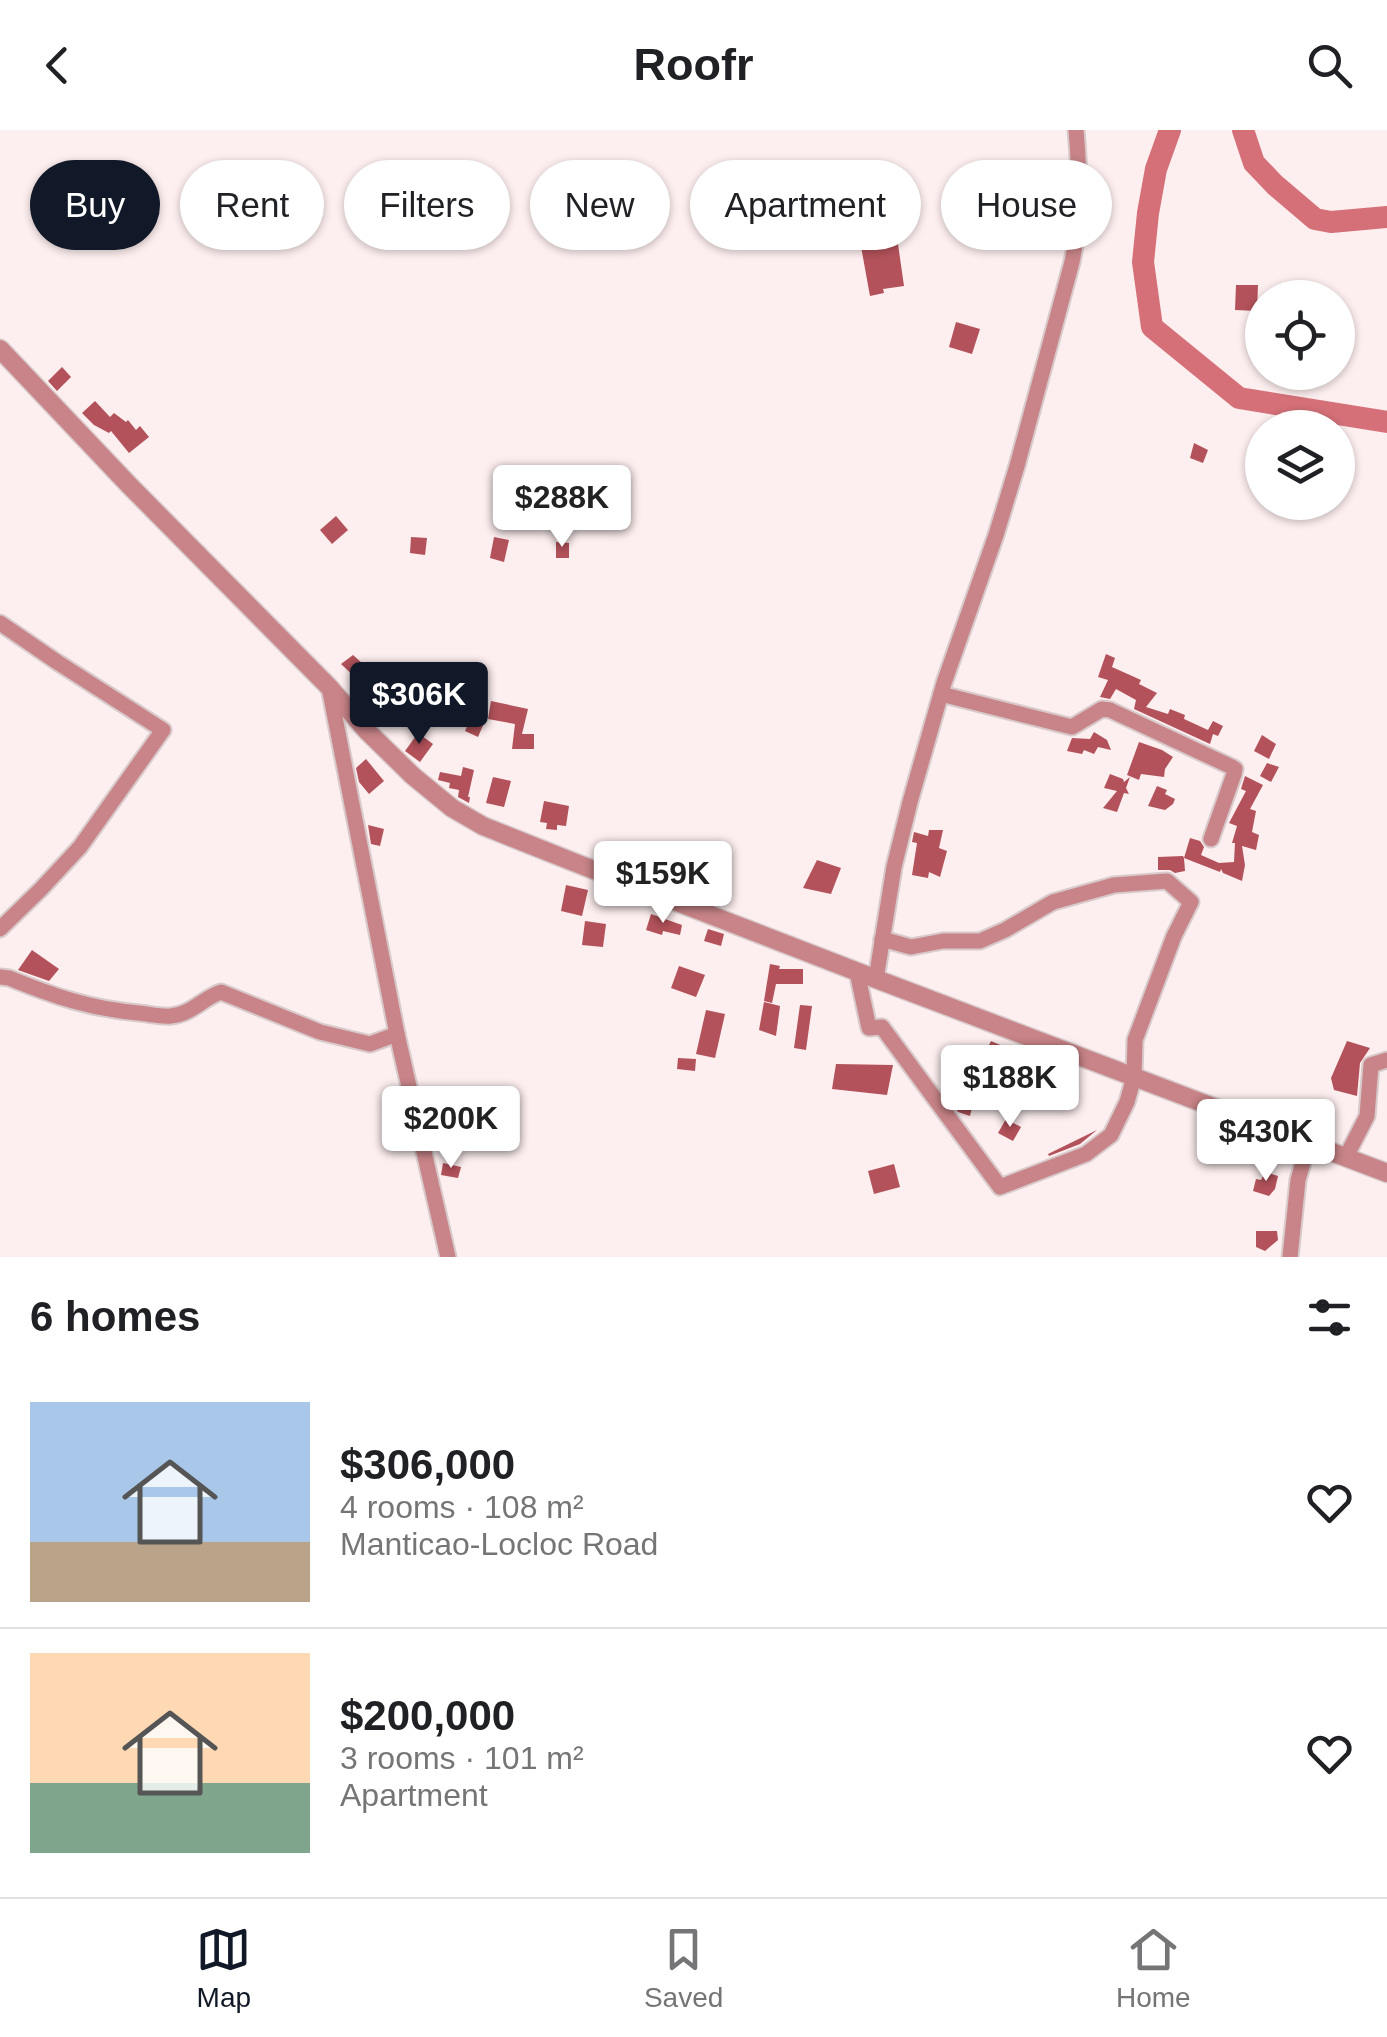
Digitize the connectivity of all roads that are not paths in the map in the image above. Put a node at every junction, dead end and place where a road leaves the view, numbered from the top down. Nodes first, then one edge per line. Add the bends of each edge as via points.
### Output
1 (1076, 130) edge
2 (0, 350) edge
3 (0, 623) edge
4 (329, 687) junction
5 (941, 694) junction
6 (1210, 839) dead end
7 (0, 908) edge
8 (18, 911) junction
9 (0, 929) edge
10 (882, 939) junction
11 (857, 972) junction
12 (0, 977) edge
13 (876, 979) junction
14 (397, 1034) junction
15 (1387, 1060) edge
16 (1134, 1077) junction
17 (1310, 1142) junction
18 (1346, 1157) junction
19 (1387, 1173) edge
20 (448, 1257) edge
21 (1290, 1257) edge

1 - 5 street via 1080,203 1072,262 1017,466
2 - 4 street
3 - 8 street via 163,730 80,847
4 - 11 street via 413,776 483,826
4 - 14 street
5 - 6 street via 1072,727 1110,710 1232,767
5 - 10 street via 894,867
7 - 8 street
8 - 9 street
10 - 13 street
10 - 16 street via 910,947 980,941 1052,902 1167,881 1191,902 1135,1040
11 - 13 street
11 - 16 street via 868,1028 882,1027 1000,1186 1086,1154 1111,1135
12 - 14 street via 111,1011 172,1016 221,992 320,1032 370,1044
13 - 16 street
14 - 20 street
15 - 18 street via 1371,1065 1367,1116
16 - 17 street
17 - 18 street
17 - 21 street via 1298,1180
18 - 19 street

